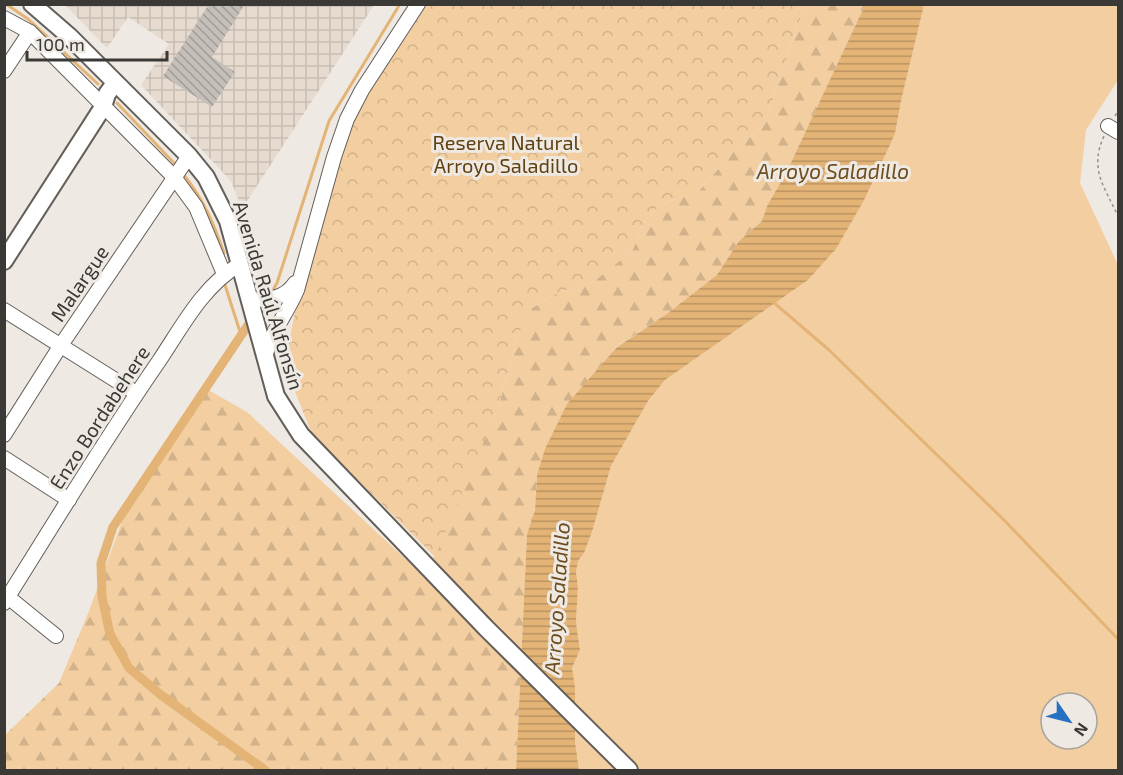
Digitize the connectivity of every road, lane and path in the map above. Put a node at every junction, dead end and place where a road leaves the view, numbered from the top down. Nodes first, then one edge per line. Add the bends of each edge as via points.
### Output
1 (32, 4) edge
2 (418, 4) edge
3 (4, 18) edge
4 (30, 32) junction
5 (4, 71) edge
6 (106, 96) junction
7 (1113, 129) edge
8 (189, 156) junction
9 (174, 177) junction
10 (1119, 216) edge
11 (4, 244) edge
12 (4, 261) edge
13 (240, 264) junction
14 (224, 274) junction
15 (300, 276) junction
16 (251, 307) junction
17 (4, 310) edge
18 (279, 322) junction
19 (61, 345) junction
20 (265, 360) junction
21 (136, 393) junction
22 (4, 435) edge
23 (4, 458) edge
24 (69, 500) junction
25 (6, 600) edge
26 (56, 636) dead end
27 (629, 771) edge

1 - 6 main road, Avenida Raúl Alfonsín via 69,36
2 - 15 street via 347,119
3 - 4 street
4 - 5 street
4 - 6 street
6 - 8 main road, Avenida Raúl Alfonsín
6 - 9 street
6 - 11 main road
6 - 12 main road
7 - 10 path via 1097,151 1097,167
8 - 9 street, Malargue
8 - 13 main road, Avenida Raúl Alfonsín via 218,197
9 - 14 street via 196,207
9 - 19 street, Malargue
13 - 14 street, Enzo Bordabehere
13 - 16 main road, Avenida Raúl Alfonsín
14 - 21 street, Enzo Bordabehere via 208,288
15 - 16 street via 286,294
15 - 18 street via 290,308
16 - 18 street via 263,320
16 - 20 main road, Avenida Raúl Alfonsín
17 - 19 street
18 - 20 street
19 - 21 street
19 - 22 street, Malargue
20 - 27 main road, Avenida Raúl Alfonsín via 276,396 301,435
21 - 24 street, Enzo Bordabehere
23 - 24 street
24 - 25 street, Enzo Bordabehere
25 - 26 street

